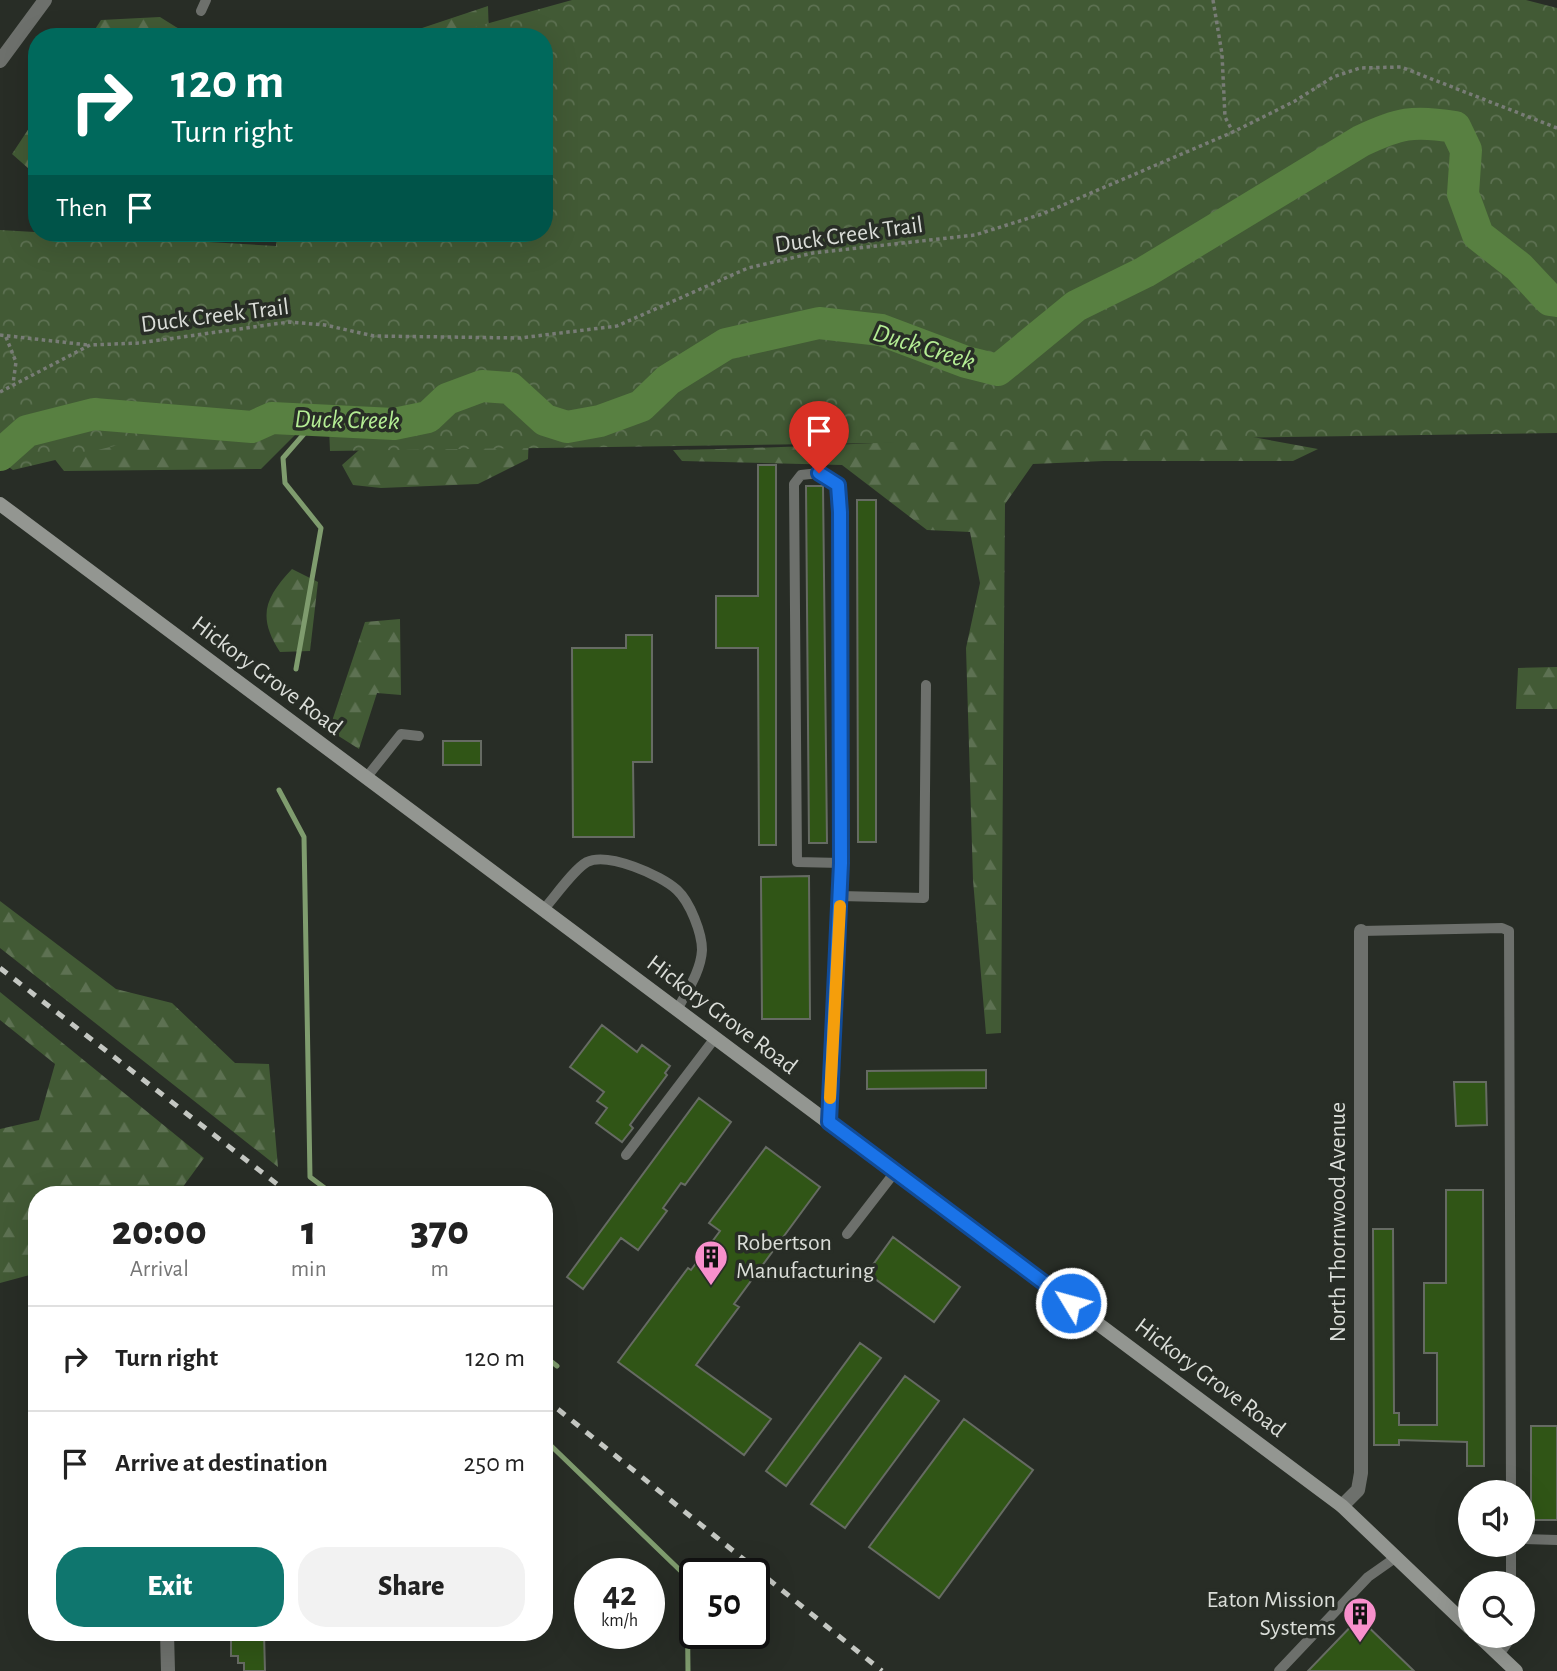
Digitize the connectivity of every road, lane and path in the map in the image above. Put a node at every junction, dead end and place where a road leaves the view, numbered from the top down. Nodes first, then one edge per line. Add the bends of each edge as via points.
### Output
1 (45, 0) edge
2 (1213, 0) edge
3 (0, 61) edge
4 (1557, 128) edge
5 (1233, 132) junction
6 (0, 335) edge
7 (6, 337) junction
8 (90, 345) junction
9 (13, 384) junction
10 (0, 392) edge
11 (0, 504) edge
12 (926, 685) dead end
13 (419, 736) dead end
14 (366, 778) junction
15 (841, 863) junction
16 (840, 897) junction
17 (543, 910) junction
18 (1361, 931) joint
19 (677, 1010) junction
20 (715, 1038) junction
21 (829, 1122) junction
22 (626, 1155) dead end
23 (895, 1172) junction
24 (847, 1234) dead end
25 (1511, 1480) edge
26 (1342, 1506) junction
27 (1535, 1539) edge
28 (1557, 1540) edge
29 (1395, 1558) junction
30 (1458, 1617) edge
31 (167, 1641) edge
32 (1492, 1648) edge
33 (1504, 1648) edge
34 (1499, 1655) junction
35 (168, 1671) edge
36 (1279, 1671) edge
37 (1516, 1671) edge

1 - 3 street
2 - 5 path via 1223,54 1225,117
4 - 5 path, Duck Creek Trail via 1401,67 1360,68 1333,78
5 - 8 path, Duck Creek Trail via 1042,214 975,235 813,253 748,268 617,326 520,338 374,336 289,322 139,343
6 - 7 path
7 - 8 path
7 - 9 path via 16,362
8 - 9 path, Duck Creek Trail
9 - 10 path, Duck Creek Trail
11 - 14 main road, Hickory Grove Road
12 - 16 lane via 924,898
13 - 14 lane via 401,734
14 - 17 main road, Hickory Grove Road
15 - 15 lane via 840,512 838,485 819,473 802,475 794,484 797,862
15 - 16 lane
16 - 21 lane
17 - 19 main road, Hickory Grove Road
17 - 19 lane via 586,863 601,859 641,869 678,891 694,919 702,949 697,972
18 - 25 lane via 1508,931
18 - 26 street, North Thornwood Avenue via 1362,1473 1358,1490
19 - 20 main road, Hickory Grove Road
20 - 21 main road, Hickory Grove Road
20 - 22 lane
21 - 23 main road, Hickory Grove Road
23 - 24 lane
23 - 26 main road, Hickory Grove Road
26 - 29 main road, Hickory Grove Road
27 - 28 lane
29 - 30 main road, Hickory Grove Road
29 - 36 lane via 1368,1577
31 - 35 street
32 - 34 main road
33 - 34 lane
34 - 37 main road

